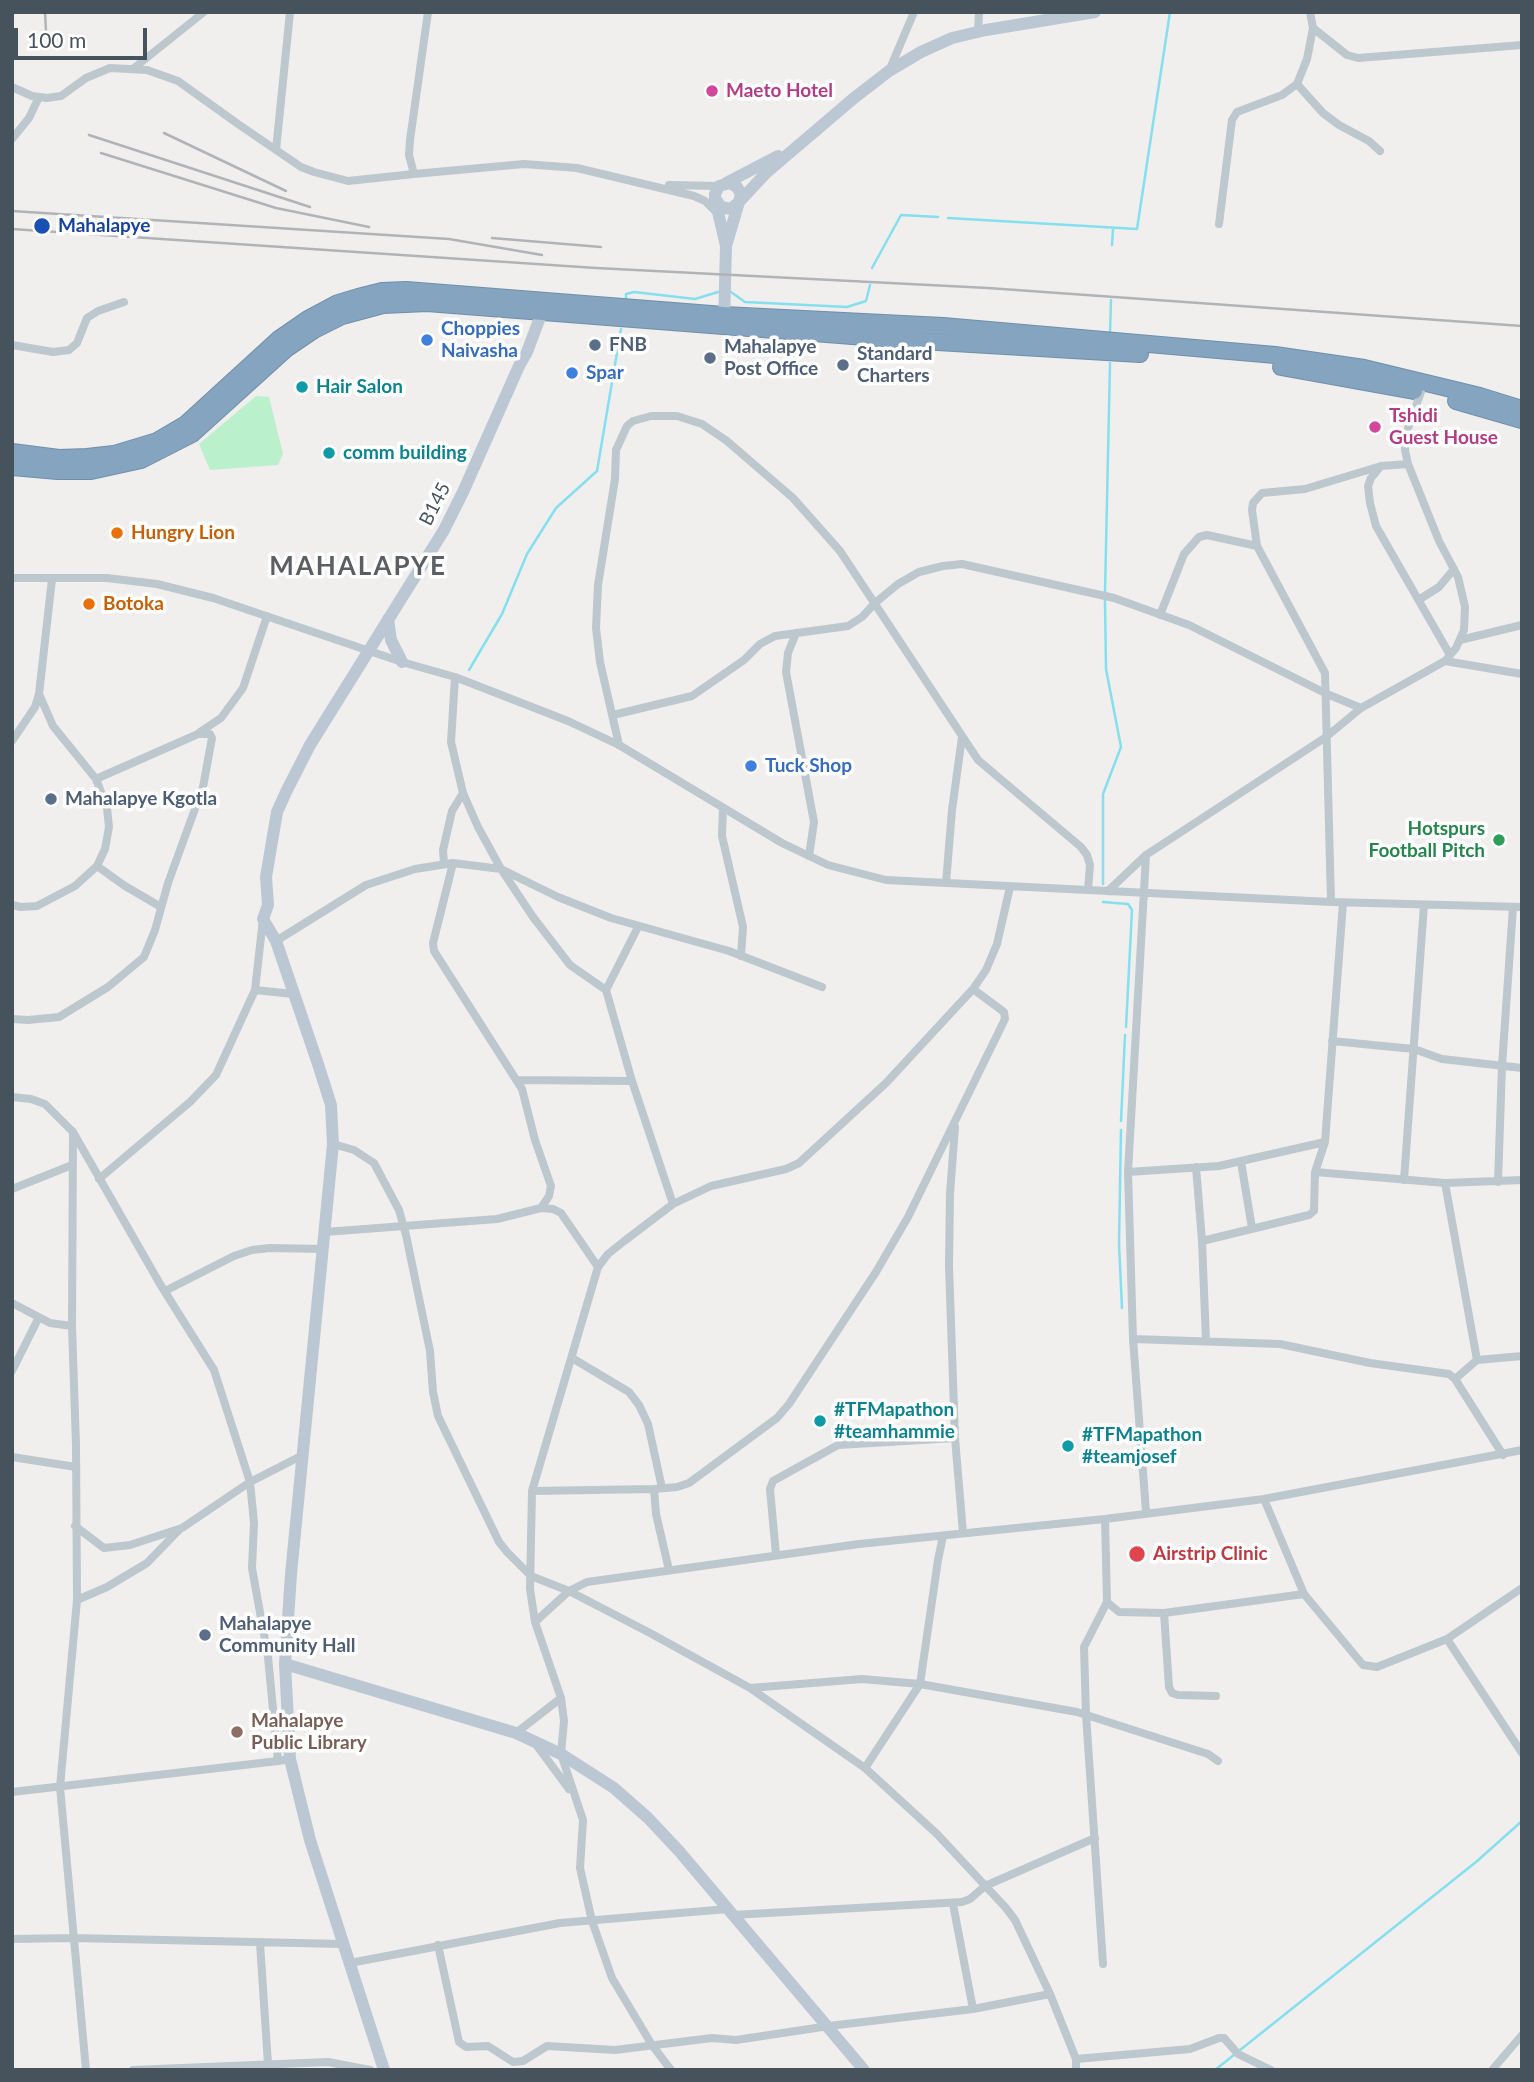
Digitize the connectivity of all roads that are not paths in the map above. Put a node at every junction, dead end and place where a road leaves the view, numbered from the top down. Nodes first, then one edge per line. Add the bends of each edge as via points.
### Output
1 (204, 12) edge
2 (290, 12) edge
3 (428, 12) edge
4 (914, 12) edge
5 (979, 12) edge
6 (1095, 12) edge
7 (1310, 12) edge
8 (1312, 28) junction
9 (978, 32) junction
10 (1522, 45) edge
11 (134, 68) junction
12 (889, 71) junction
13 (1297, 83) junction
14 (12, 87) edge
15 (39, 97) junction
16 (818, 127) junction
17 (12, 139) edge
18 (276, 150) junction
19 (1380, 151) dead end
20 (414, 174) junction
21 (642, 183) junction
22 (720, 189) junction
23 (739, 202) junction
24 (719, 216) junction
25 (1219, 224) dead end
26 (726, 246) junction
27 (124, 302) dead end
28 (540, 307) junction
29 (724, 321) junction
30 (12, 345) edge
31 (1421, 393) junction
32 (1522, 409) edge
33 (1522, 420) edge
34 (12, 452) edge
35 (1408, 464) junction
36 (1381, 466) junction
37 (12, 467) edge
38 (1257, 546) junction
39 (1454, 569) junction
40 (12, 578) edge
41 (52, 579) junction
42 (1420, 599) junction
43 (874, 603) junction
44 (1160, 615) junction
45 (267, 616) junction
46 (388, 619) junction
47 (1522, 625) edge
48 (796, 633) junction
49 (1460, 640) junction
50 (368, 651) junction
51 (1448, 658) junction
52 (402, 662) junction
53 (1522, 674) edge
54 (454, 677) junction
55 (40, 694) junction
56 (1327, 694) junction
57 (1361, 708) junction
58 (613, 715) junction
59 (198, 734) junction
60 (962, 737) junction
61 (1325, 737) junction
62 (12, 741) edge
63 (620, 745) junction
64 (96, 779) junction
65 (463, 793) junction
66 (723, 808) junction
67 (1146, 855) junction
68 (809, 856) junction
69 (448, 864) junction
70 (97, 866) junction
71 (501, 869) junction
72 (946, 883) junction
73 (1010, 887) junction
74 (1088, 890) junction
75 (1108, 891) junction
76 (1143, 894) junction
77 (1331, 902) junction
78 (1343, 903) junction
79 (12, 905) edge
80 (1424, 905) junction
81 (161, 907) junction
82 (1518, 907) edge
83 (263, 919) junction
84 (638, 927) junction
85 (276, 941) junction
86 (741, 956) junction
87 (822, 987) dead end
88 (973, 989) junction
89 (255, 990) junction
90 (606, 990) junction
91 (293, 994) junction
92 (12, 1019) edge
93 (1332, 1041) junction
94 (1414, 1049) junction
95 (1502, 1066) junction
96 (1522, 1068) edge
97 (517, 1080) junction
98 (632, 1081) junction
99 (12, 1097) edge
100 (956, 1121) junction
101 (73, 1132) junction
102 (1325, 1142) junction
103 (333, 1144) junction
104 (1241, 1162) junction
105 (72, 1165) junction
106 (1196, 1167) junction
107 (1128, 1172) junction
108 (1315, 1172) junction
109 (99, 1178) junction
110 (1522, 1180) edge
111 (1404, 1181) junction
112 (1498, 1182) junction
113 (1445, 1183) junction
114 (12, 1189) edge
115 (673, 1204) junction
116 (541, 1208) junction
117 (403, 1224) junction
118 (1252, 1228) junction
119 (325, 1232) junction
120 (1202, 1241) junction
121 (323, 1249) junction
122 (598, 1268) junction
123 (164, 1292) junction
124 (12, 1303) edge
125 (38, 1317) junction
126 (72, 1326) junction
127 (1133, 1339) junction
128 (1206, 1340) junction
129 (1522, 1356) edge
130 (572, 1358) junction
131 (1477, 1360) junction
132 (12, 1371) edge
133 (1455, 1379) junction
134 (955, 1438) junction
135 (1522, 1450) edge
136 (303, 1455) junction
137 (1503, 1455) junction
138 (12, 1457) edge
139 (76, 1467) junction
140 (250, 1482) junction
141 (658, 1489) junction
142 (532, 1491) junction
143 (1264, 1499) junction
144 (1146, 1512) junction
145 (1105, 1519) junction
146 (75, 1526) junction
147 (181, 1528) junction
148 (963, 1533) junction
149 (943, 1536) junction
150 (776, 1555) junction
151 (669, 1570) junction
152 (531, 1576) junction
153 (1522, 1588) edge
154 (569, 1591) junction
155 (1304, 1594) junction
156 (77, 1600) junction
157 (1107, 1602) junction
158 (1164, 1613) junction
159 (535, 1622) junction
160 (1447, 1639) junction
161 (285, 1664) junction
162 (920, 1684) junction
163 (750, 1688) junction
164 (1216, 1696) dead end
165 (561, 1698) junction
166 (1086, 1715) junction
167 (516, 1732) junction
168 (534, 1740) junction
169 (1522, 1753) edge
170 (561, 1754) junction
171 (284, 1760) junction
172 (1218, 1761) dead end
173 (866, 1768) junction
174 (61, 1787) junction
175 (12, 1792) edge
176 (573, 1794) junction
177 (1095, 1838) junction
178 (985, 1886) junction
179 (953, 1903) junction
180 (730, 1912) junction
181 (592, 1921) junction
182 (73, 1938) junction
183 (12, 1939) edge
184 (260, 1943) junction
185 (343, 1944) junction
186 (438, 1945) junction
187 (350, 1963) junction
188 (1102, 1965) dead end
189 (1050, 1994) junction
190 (973, 2009) junction
191 (828, 2026) junction
192 (1522, 2035) edge
193 (652, 2045) junction
194 (1076, 2059) junction
195 (268, 2064) junction
196 (355, 2068) edge
197 (86, 2070) edge
198 (133, 2070) edge
199 (370, 2070) edge
200 (384, 2070) edge
201 (671, 2070) edge
202 (864, 2070) edge
203 (1076, 2070) edge
204 (1270, 2070) edge
205 (1492, 2070) edge

1 - 11 street
2 - 18 street
3 - 20 street via 410,140
4 - 12 street
5 - 9 street
6 - 9 main road
7 - 8 street
8 - 10 street via 1358,58
8 - 13 street
9 - 12 main road via 952,38
11 - 15 street via 110,68 61,96
11 - 18 street via 178,80
12 - 16 main road
13 - 19 street via 1323,113
13 - 25 street via 1282,95 1237,112 1231,120
14 - 15 street
15 - 17 street
16 - 22 main road
16 - 23 main road
18 - 20 street via 301,167 337,179
20 - 21 street via 524,164 577,167
21 - 22 street
21 - 24 street via 694,196
22 - 23 main road via 737,187
22 - 23 main road via 718,204 727,209
22 - 24 main road
23 - 26 main road
24 - 26 main road
26 - 29 main road
27 - 30 street via 87,318 77,343 69,350
28 - 29 highway
28 - 34 highway via 406,290 358,297 338,303 279,339 186,424 157,441 87,457
28 - 37 highway via 427,303 362,309 323,325 286,349 192,434 161,451 91,471
28 - 46 main road, B145 / B145 via 463,492
29 - 31 highway via 1271,365
29 - 32 highway via 943,326 1275,355 1364,368
31 - 33 highway
31 - 35 street via 1407,431
35 - 36 street
35 - 39 street
36 - 38 street via 1305,489 1262,493 1252,510
36 - 42 street via 1368,486 1376,526
38 - 44 street via 1199,537 1184,554
38 - 56 street via 1325,673
39 - 42 street via 1439,587
39 - 49 street via 1465,607
40 - 41 street
41 - 45 street via 107,578 157,584
41 - 55 street
42 - 51 street
43 - 44 street via 919,572 962,564 1114,597
43 - 48 street via 848,626
43 - 58 street via 840,551 793,498 727,441 702,424 677,416 633,421 616,450 611,514 598,585 596,643
43 - 60 street
44 - 56 street
45 - 50 street
45 - 59 street via 243,688 220,718
46 - 50 main road, B145 / B145
46 - 52 main road via 391,640
47 - 49 street
48 - 58 street via 760,644 692,696
48 - 68 street via 786,672 814,822
49 - 51 street
50 - 52 street
50 - 83 main road, B145 / B145 via 276,812
51 - 53 street
51 - 57 street
52 - 54 street
54 - 63 street
54 - 65 street via 450,742
55 - 62 street
55 - 64 street via 53,726
56 - 57 street
56 - 61 street
57 - 61 street
58 - 63 street
59 - 64 street
59 - 81 street via 212,738 210,760
60 - 72 street
60 - 74 street via 985,768 1081,847 1090,865
61 - 67 street
61 - 77 street
63 - 66 street
64 - 70 street via 109,828
65 - 69 street via 452,811 443,850
65 - 71 street
66 - 68 street
66 - 86 street via 722,836 743,927
67 - 75 street
67 - 76 street
68 - 72 street via 886,880
69 - 71 street
69 - 85 street via 366,885
69 - 97 street via 434,951
70 - 79 street via 56,898 37,906
70 - 81 street
71 - 84 street via 558,897
71 - 90 street via 570,965
72 - 73 street
73 - 74 street
73 - 88 street via 997,944
74 - 75 street
75 - 76 street
76 - 77 street
76 - 107 street
77 - 78 street
78 - 80 street
78 - 93 street
80 - 82 street
80 - 94 street
81 - 92 street via 144,957 119,979 59,1017
82 - 95 street
83 - 85 main road
83 - 89 street
84 - 86 street
84 - 90 street
85 - 91 main road
86 - 87 street
88 - 100 street via 1004,1012 1005,1019
88 - 115 street via 887,1083 799,1163 710,1186
89 - 91 street
89 - 109 street via 209,1084
90 - 98 street
91 - 103 main road via 331,1105
93 - 94 street
93 - 102 street
94 - 95 street via 1442,1059
94 - 111 street
95 - 96 street
95 - 112 street
97 - 98 street
97 - 116 street via 551,1186
98 - 115 street
99 - 101 street via 46,1104
100 - 134 street via 948,1266
100 - 141 street via 876,1272 789,1404 777,1418 689,1483
101 - 105 street
101 - 109 street
102 - 104 street
102 - 108 street
103 - 117 street via 374,1163
103 - 119 main road
104 - 106 street
104 - 118 street
105 - 114 street
105 - 126 street
106 - 107 street
106 - 120 street
107 - 127 street
108 - 111 street
108 - 118 street via 1315,1204 1309,1215
109 - 123 street
110 - 112 street
111 - 113 street
112 - 113 street
113 - 131 street
115 - 122 street via 608,1254
116 - 117 street via 498,1219
116 - 122 street via 561,1213
117 - 119 street
117 - 152 street via 430,1351 438,1416 499,1542
118 - 120 street
119 - 121 main road
120 - 128 street
121 - 123 street via 252,1250
121 - 136 main road
122 - 130 street
123 - 140 street via 214,1370
124 - 125 street
125 - 126 street
125 - 132 street
126 - 139 street
127 - 128 street
127 - 144 street
128 - 133 street via 1280,1344 1441,1372
129 - 131 street
130 - 141 street via 629,1392 639,1405 648,1423
130 - 142 street
131 - 133 street
133 - 137 street
134 - 148 street
134 - 150 street via 838,1445 773,1481
135 - 137 street
136 - 140 street
136 - 161 main road
137 - 143 street
138 - 139 street
139 - 146 street
140 - 147 street
140 - 171 street via 252,1568
141 - 142 street
141 - 151 street via 656,1514
142 - 152 street
143 - 144 street
143 - 155 street
144 - 145 street
145 - 148 street
145 - 157 street
146 - 147 street via 104,1548 130,1545
146 - 156 street
147 - 156 street via 147,1563
148 - 149 street
149 - 150 street
149 - 162 street
150 - 151 street
151 - 154 street via 587,1582
152 - 154 street
152 - 159 street
153 - 160 street
154 - 159 street
154 - 163 street
155 - 158 street
155 - 160 street via 1363,1665 1377,1667
156 - 174 street
157 - 158 street via 1119,1612
157 - 166 street via 1084,1647
158 - 164 street via 1172,1693
159 - 165 street
160 - 169 street
161 - 167 main road
161 - 171 main road
162 - 163 street via 862,1679
162 - 166 street
162 - 173 street
163 - 173 street
165 - 167 street
165 - 170 street
166 - 172 street
166 - 177 street
167 - 168 main road
168 - 170 main road
168 - 176 street
170 - 176 street
170 - 180 main road via 614,1788 648,1818
171 - 174 street
171 - 185 main road
173 - 178 street via 937,1833
174 - 175 street
174 - 182 street
176 - 181 street via 583,1820 580,1868
177 - 178 street
177 - 188 street
178 - 179 street via 970,1899
178 - 189 street via 1015,1920
179 - 180 street
179 - 190 street
180 - 181 street
180 - 191 main road
181 - 186 street
181 - 193 street via 612,1978
182 - 183 street
182 - 184 street
182 - 197 street
184 - 185 street
184 - 195 street
185 - 187 main road
186 - 187 street
186 - 193 street via 462,2045 488,2046 513,2062 547,2046 615,2050
187 - 200 main road
189 - 190 street
189 - 194 street
190 - 191 street
191 - 193 street via 736,2040
191 - 202 main road
192 - 205 street
193 - 201 street
194 - 203 street
194 - 204 street via 1190,2049 1223,2038 1238,2054
195 - 196 street via 328,2062
195 - 198 street
196 - 199 street

